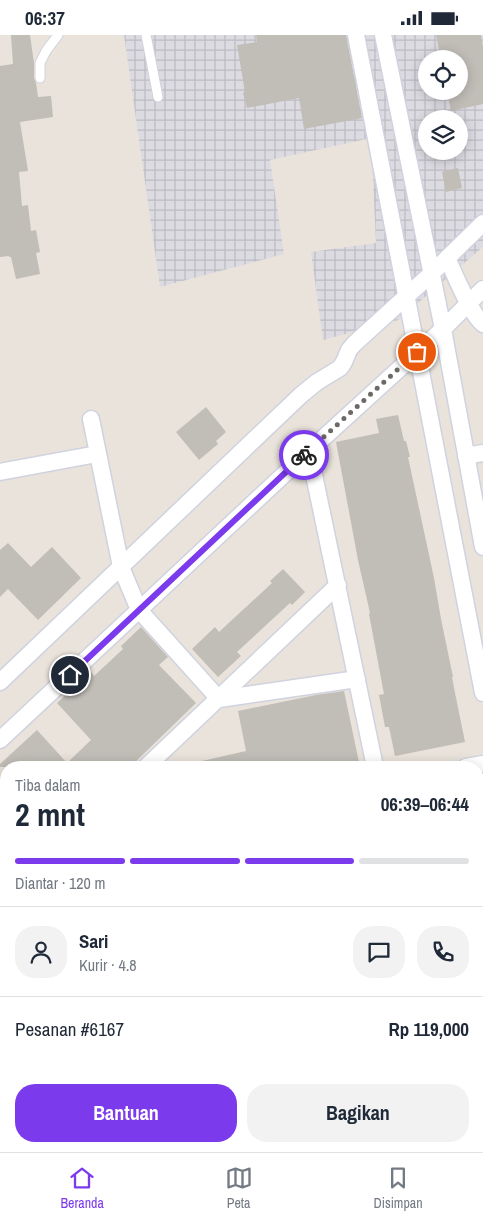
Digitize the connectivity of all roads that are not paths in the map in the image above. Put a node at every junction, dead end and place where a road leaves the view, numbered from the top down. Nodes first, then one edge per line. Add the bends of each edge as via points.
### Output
1 (58, 35) edge
2 (146, 35) edge
3 (356, 35) edge
4 (383, 35) edge
5 (40, 78) dead end
6 (158, 97) dead end
7 (483, 223) edge
8 (447, 259) junction
9 (431, 274) junction
10 (483, 289) edge
11 (406, 298) junction
12 (469, 304) junction
13 (483, 324) edge
14 (443, 329) junction
15 (417, 352) junction
16 (91, 419) dead end
17 (309, 451) junction
18 (97, 453) junction
19 (483, 453) edge
20 (466, 456) junction
21 (0, 472) edge
22 (483, 547) edge
23 (121, 567) junction
24 (338, 585) junction
25 (139, 610) junction
26 (357, 679) junction
27 (0, 682) edge
28 (483, 693) edge
29 (218, 699) junction
30 (0, 740) edge
31 (152, 761) edge
32 (374, 761) edge

1 - 5 lane via 40,63
2 - 6 lane
3 - 11 street
4 - 9 street
7 - 8 street
8 - 9 street
8 - 12 street
9 - 11 street
9 - 14 street
10 - 12 street
11 - 15 street
11 - 23 street via 354,344 340,368 301,395
12 - 13 street
12 - 14 street
14 - 15 street
14 - 20 street
15 - 17 street
15 - 28 street
16 - 18 street
17 - 24 street
17 - 25 street
18 - 21 street
18 - 23 street
19 - 20 street
20 - 22 street
23 - 25 street
23 - 27 street
24 - 26 street
24 - 29 street
25 - 29 street
25 - 30 street
26 - 29 street
26 - 32 street
29 - 31 street

